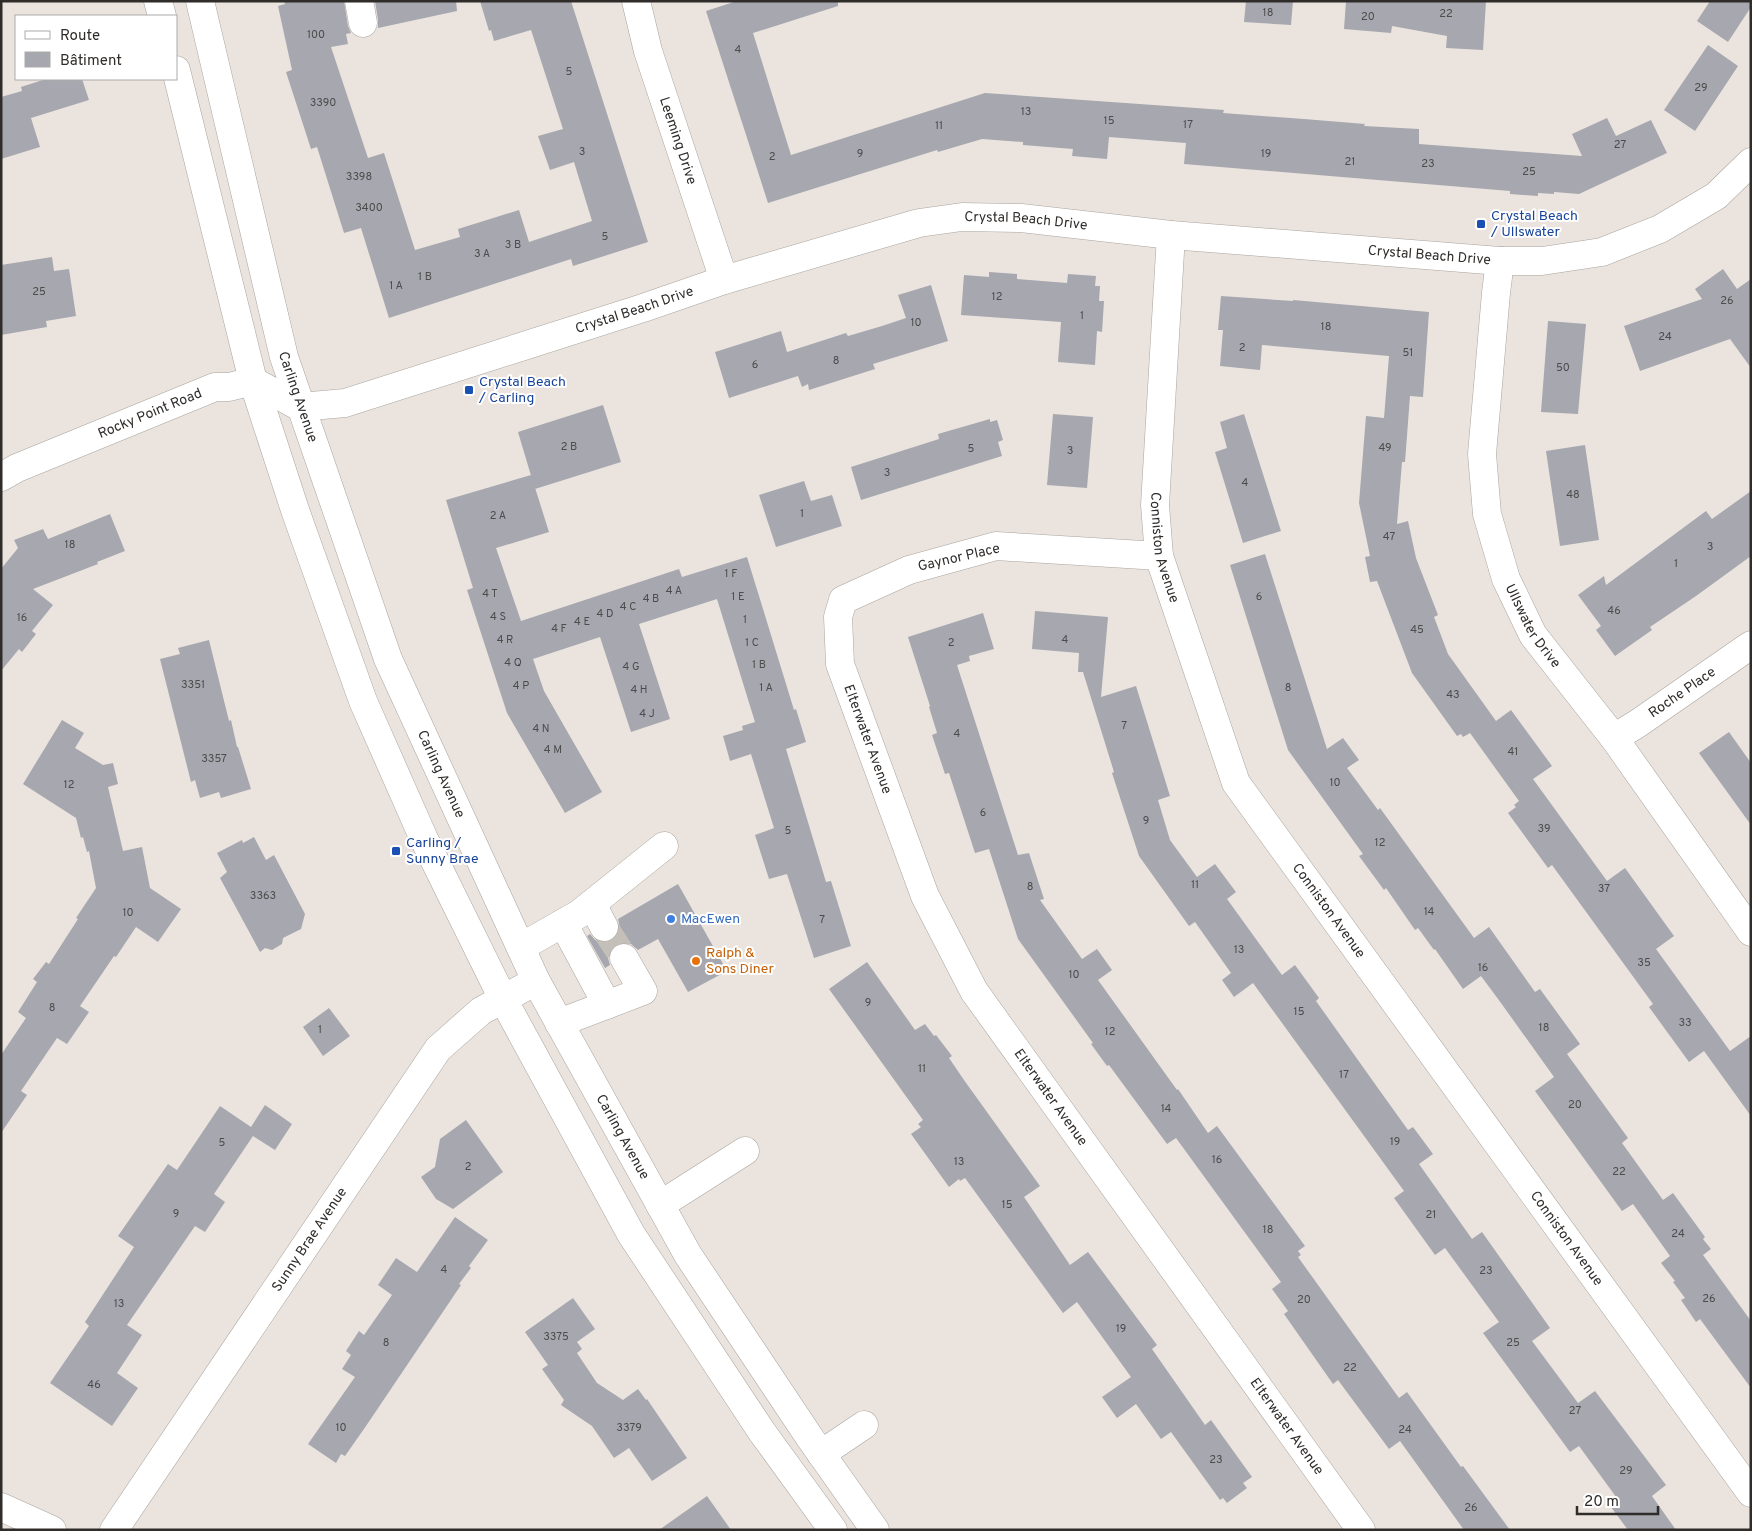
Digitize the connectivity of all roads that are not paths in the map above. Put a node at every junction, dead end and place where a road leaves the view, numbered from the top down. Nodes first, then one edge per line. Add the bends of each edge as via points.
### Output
1 (158, 1) edge
2 (200, 1) edge
3 (636, 1) edge
4 (162, 15) edge
5 (178, 78) edge
6 (1751, 162) edge
7 (1171, 235) junction
8 (1500, 261) junction
9 (724, 280) junction
10 (253, 381) junction
11 (300, 407) junction
12 (1, 477) edge
13 (1159, 556) junction
14 (838, 617) joint
15 (1751, 645) edge
16 (1614, 738) junction
17 (664, 846) dead end
18 (563, 923) junction
19 (1751, 932) edge
20 (521, 947) junction
21 (624, 958) tunnel mouth
22 (536, 982) junction
23 (503, 999) junction
24 (607, 1005) junction
25 (559, 1023) junction
26 (745, 1150) dead end
27 (660, 1204) junction
28 (864, 1424) dead end
29 (821, 1454) junction
30 (1751, 1493) edge
31 (1, 1507) edge
32 (52, 1530) edge
33 (114, 1530) edge
34 (833, 1530) edge
35 (875, 1530) edge
36 (1361, 1530) edge

1 - 4 street
2 - 11 street, Carling Avenue via 284,357
3 - 9 street, Leeming Drive via 648,51
5 - 10 street
6 - 8 street, Crystal Beach Drive via 1716,196 1660,229 1610,249 1542,261
7 - 8 street, Crystal Beach Drive
7 - 9 street, Crystal Beach Drive via 1021,218 962,217 919,223
7 - 13 street, Conniston Avenue via 1154,505
8 - 16 street, Ullswater Drive via 1482,454 1487,514 1506,579 1533,635
9 - 11 street, Crystal Beach Drive via 346,404
10 - 11 street
10 - 12 street, Rocky Point Road via 216,387
10 - 23 street via 363,701 424,840
11 - 20 street, Carling Avenue via 388,660
13 - 14 street, Gaynor Place via 996,546 909,570 843,600
13 - 30 street, Conniston Avenue via 1236,783
14 - 36 street, Elterwater Avenue via 840,664 925,896 974,991
15 - 16 street, Roche Place
16 - 19 street, Ullswater Drive
17 - 18 street via 598,915 579,914
18 - 20 street
18 - 24 street
20 - 22 street, Carling Avenue
21 - 24 street via 643,991
22 - 23 street, Sunny Brae Avenue
22 - 25 street, Carling Avenue
23 - 33 street, Sunny Brae Avenue via 481,1011 438,1049
23 - 34 street via 631,1234 762,1432
24 - 25 street
25 - 27 street, Carling Avenue
26 - 27 street
27 - 29 street, Carling Avenue via 688,1255
28 - 29 street
29 - 35 street, Carling Avenue
31 - 32 street

